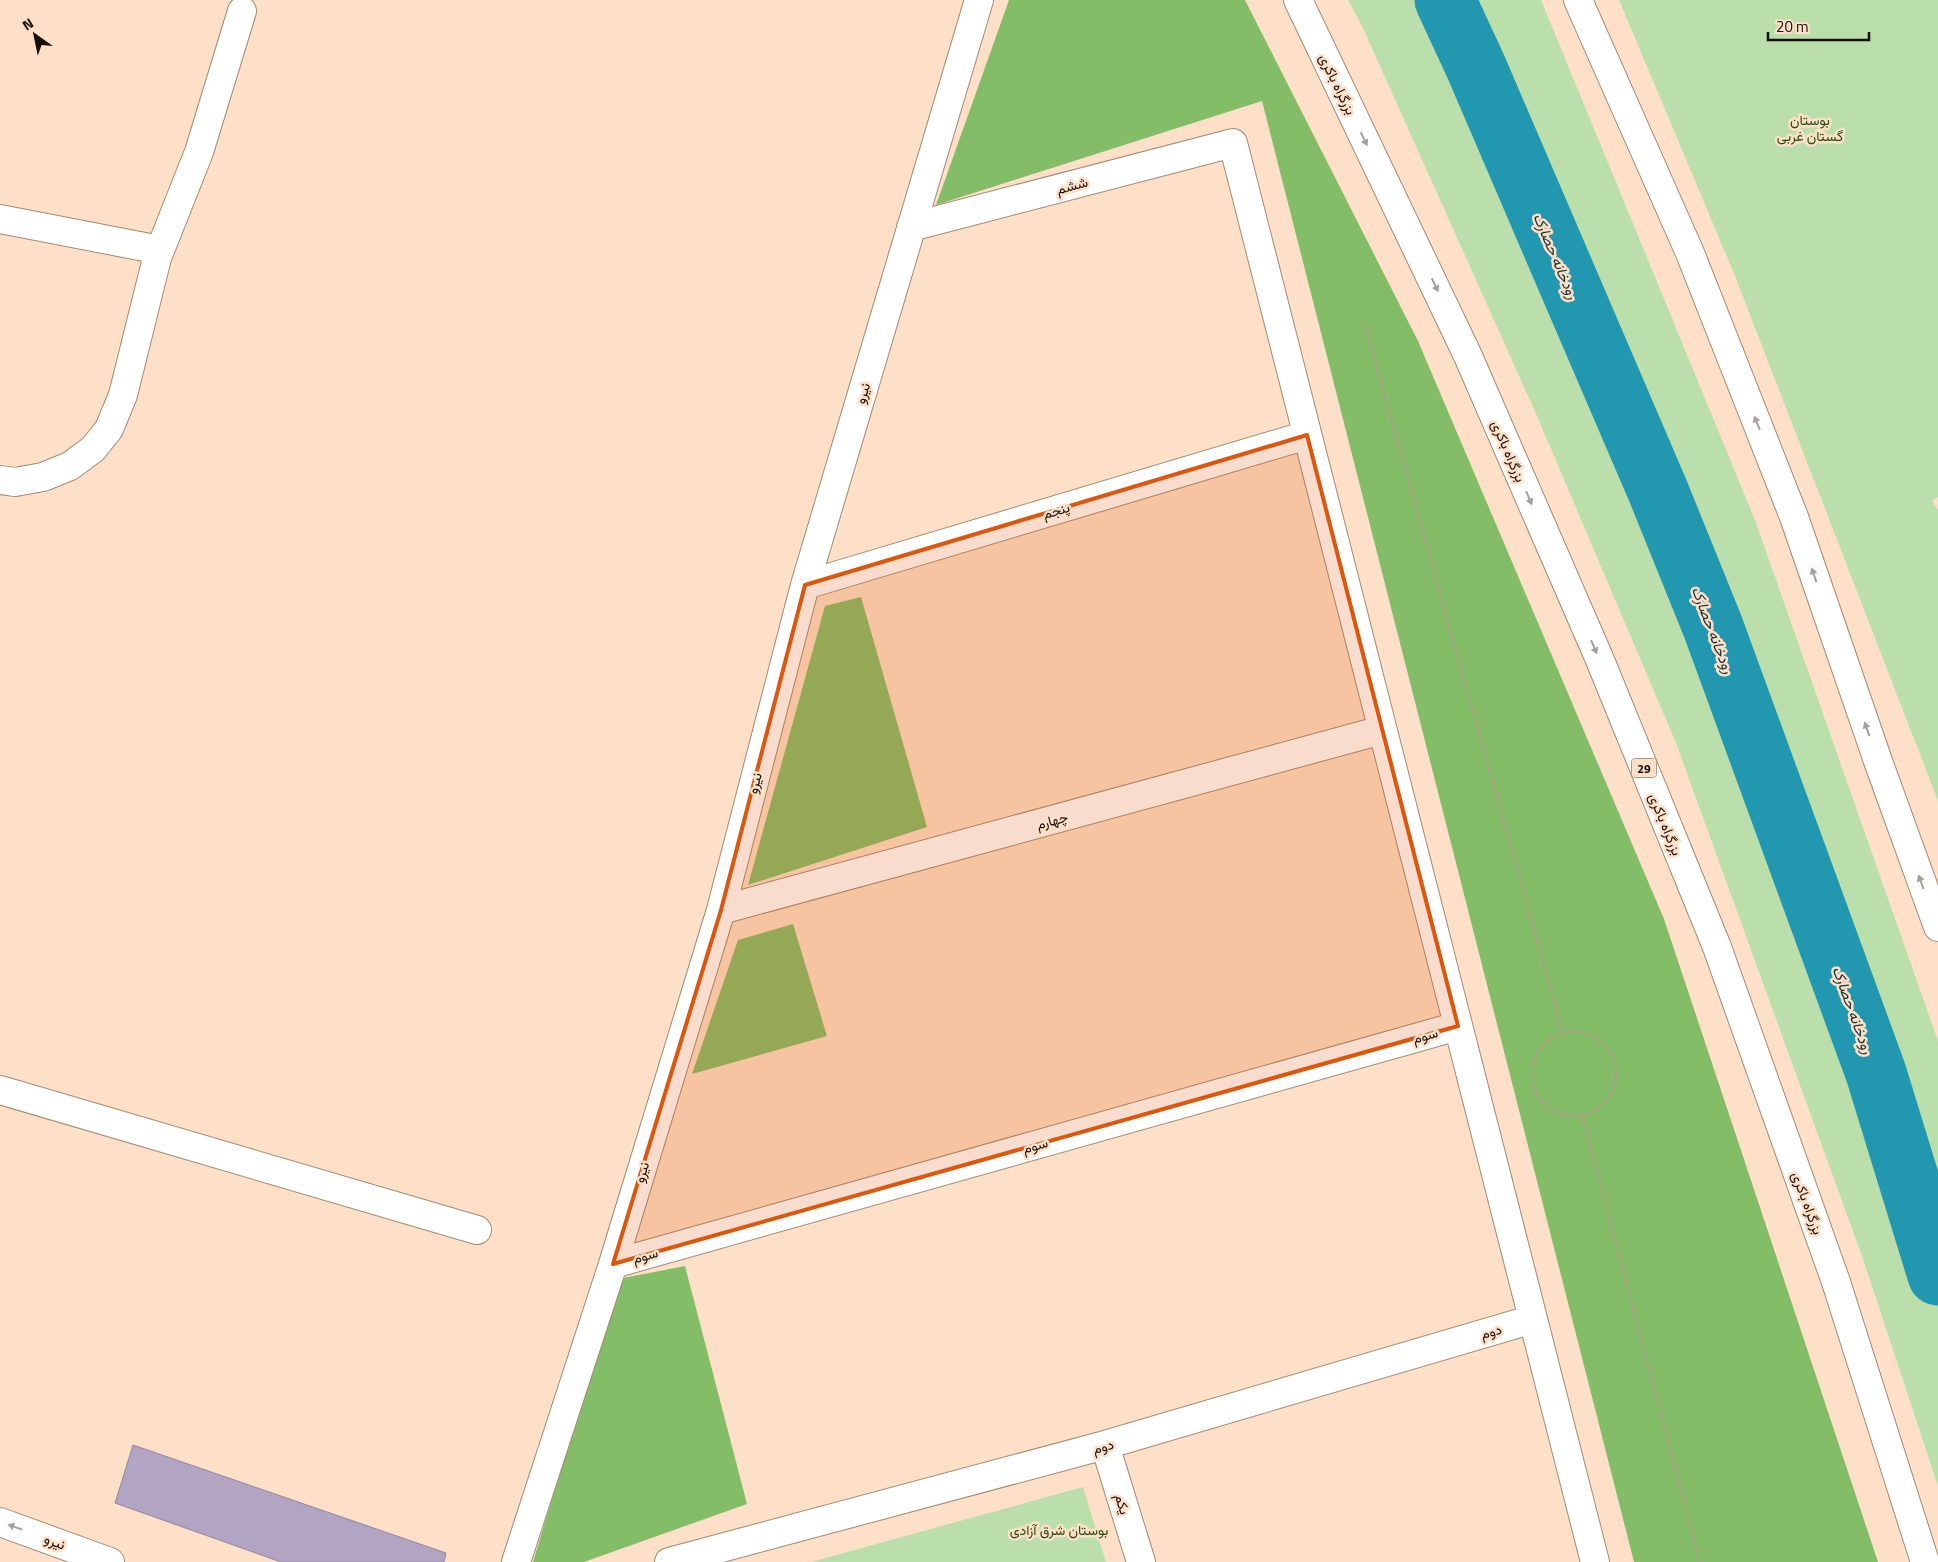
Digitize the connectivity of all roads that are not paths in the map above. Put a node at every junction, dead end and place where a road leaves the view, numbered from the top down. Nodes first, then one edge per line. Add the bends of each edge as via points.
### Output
1 (979, 0) edge
2 (1298, 0) edge
3 (1578, 0) edge
4 (242, 11) dead end
5 (0, 219) edge
6 (911, 227) junction
7 (160, 250) junction
8 (1307, 435) junction
9 (0, 480) edge
10 (805, 586) junction
11 (1382, 730) junction
12 (721, 910) junction
13 (1938, 927) edge
14 (1458, 1026) junction
15 (0, 1090) edge
16 (477, 1230) dead end
17 (613, 1264) junction
18 (1533, 1319) junction
19 (1105, 1446) junction
20 (0, 1522) edge
21 (110, 1562) edge
22 (516, 1562) edge
23 (669, 1562) edge
24 (1141, 1562) edge
25 (1595, 1562) edge
26 (1925, 1562) edge

1 - 6 main road, نیرو
2 -> 26 main road, بزرگراه باکری / 29 via 1468,356 1600,660 1717,947 1836,1282
13 -> 3 main road via 1794,517 1690,253
4 - 7 main road via 198,152
5 - 7 main road
6 - 8 main road, ششم via 1232,143
6 - 10 main road, نیرو
7 - 9 main road via 122,395 109,429 93,449 70,466 43,477 15,482
8 - 10 main road, پنجم
8 - 11 main road
10 - 12 main road, نیرو
11 - 12 main road, چهارم
11 - 14 main road
12 - 17 main road, نیرو
14 - 17 main road, سوم
14 - 18 main road
15 - 16 main road
17 - 22 main road, نیرو
18 - 19 main road, دوم
18 - 25 main road
19 - 23 main road, دوم
19 - 24 main road, یکم
21 -> 20 main road, نیرو

